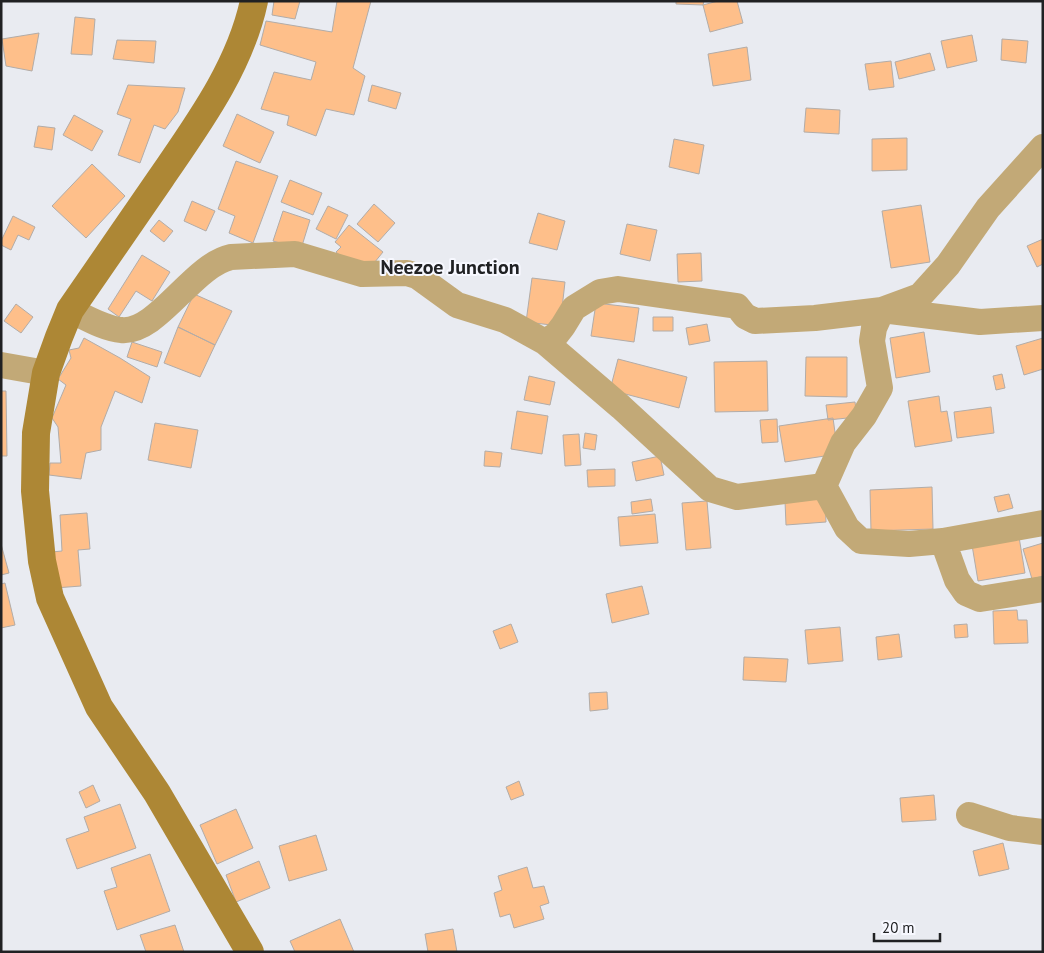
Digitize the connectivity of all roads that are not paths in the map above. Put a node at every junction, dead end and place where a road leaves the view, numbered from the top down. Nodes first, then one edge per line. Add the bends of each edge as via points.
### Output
1 (254, 1) edge
2 (1043, 147) edge
3 (70, 310) junction
4 (882, 310) junction
5 (1043, 318) edge
6 (545, 342) junction
7 (1, 365) edge
8 (46, 373) junction
9 (824, 486) junction
10 (1043, 523) edge
11 (943, 541) junction
12 (1043, 589) edge
13 (969, 815) dead end
14 (1043, 832) edge
15 (250, 952) edge

1 - 3 street via 245,36 223,82
2 - 4 street via 988,208 948,265 920,296
3 - 6 street via 114,329 131,329 149,321 210,266 223,259 284,253 362,274 407,273 417,276 457,305 505,320
3 - 8 street
4 - 5 street via 980,322
4 - 6 street via 755,321 737,306 618,289 600,292 574,308 560,331
4 - 9 street via 872,342 880,388 843,443
6 - 9 street via 710,489 736,497
7 - 8 street
8 - 15 street via 36,433 35,491 42,561 50,598 99,707 157,793
9 - 11 street via 847,528 860,541 909,544
10 - 11 street
11 - 12 street via 957,580 966,593 980,599
13 - 14 street via 1010,828

